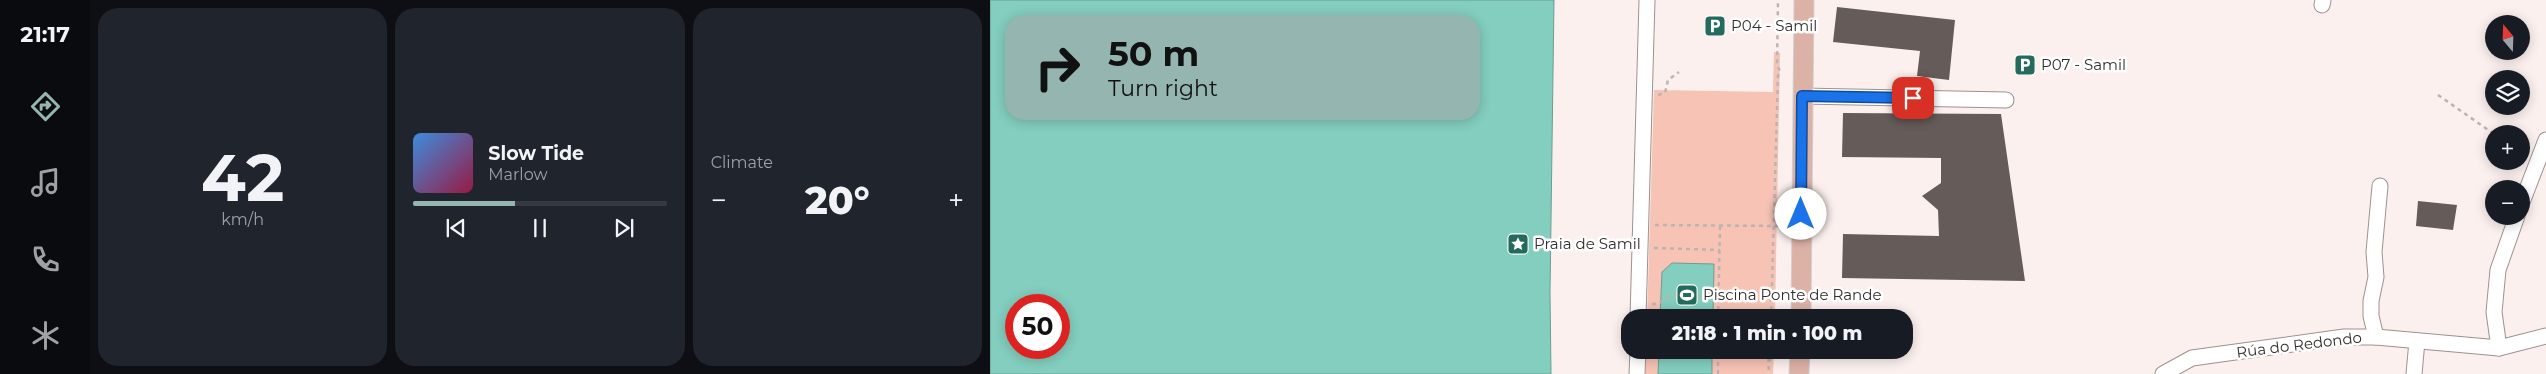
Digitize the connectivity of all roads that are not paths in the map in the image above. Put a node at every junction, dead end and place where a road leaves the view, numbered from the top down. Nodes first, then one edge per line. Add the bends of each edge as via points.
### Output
1 (1648, 0) edge
2 (1804, 0) edge
3 (1802, 96) junction
4 (2006, 100) dead end
5 (2546, 140) edge
6 (2530, 181) edge
7 (2380, 186) dead end
8 (2514, 225) edge
9 (1638, 309) edge
10 (1801, 309) edge
11 (2546, 336) edge
12 (2376, 337) junction
13 (2417, 341) junction
14 (2499, 348) junction
15 (1638, 359) edge
16 (1800, 359) edge
17 (2182, 369) edge
18 (1637, 374) edge
19 (1799, 374) edge
20 (2163, 374) edge
21 (2414, 374) edge

1 - 9 street
2 - 3 main road
3 - 4 street
3 - 10 main road
5 - 6 street
7 - 12 street via 2374,252 2376,277 2370,301
8 - 14 street via 2498,270 2494,312
11 - 14 street, Rúa do Redondo
12 - 13 street, Rúa do Redondo
12 - 17 street, Rúa do Redondo via 2344,337 2198,357
13 - 14 street, Rúa do Redondo
13 - 21 street
15 - 18 street
16 - 19 main road
17 - 20 street, Rúa do Redondo

